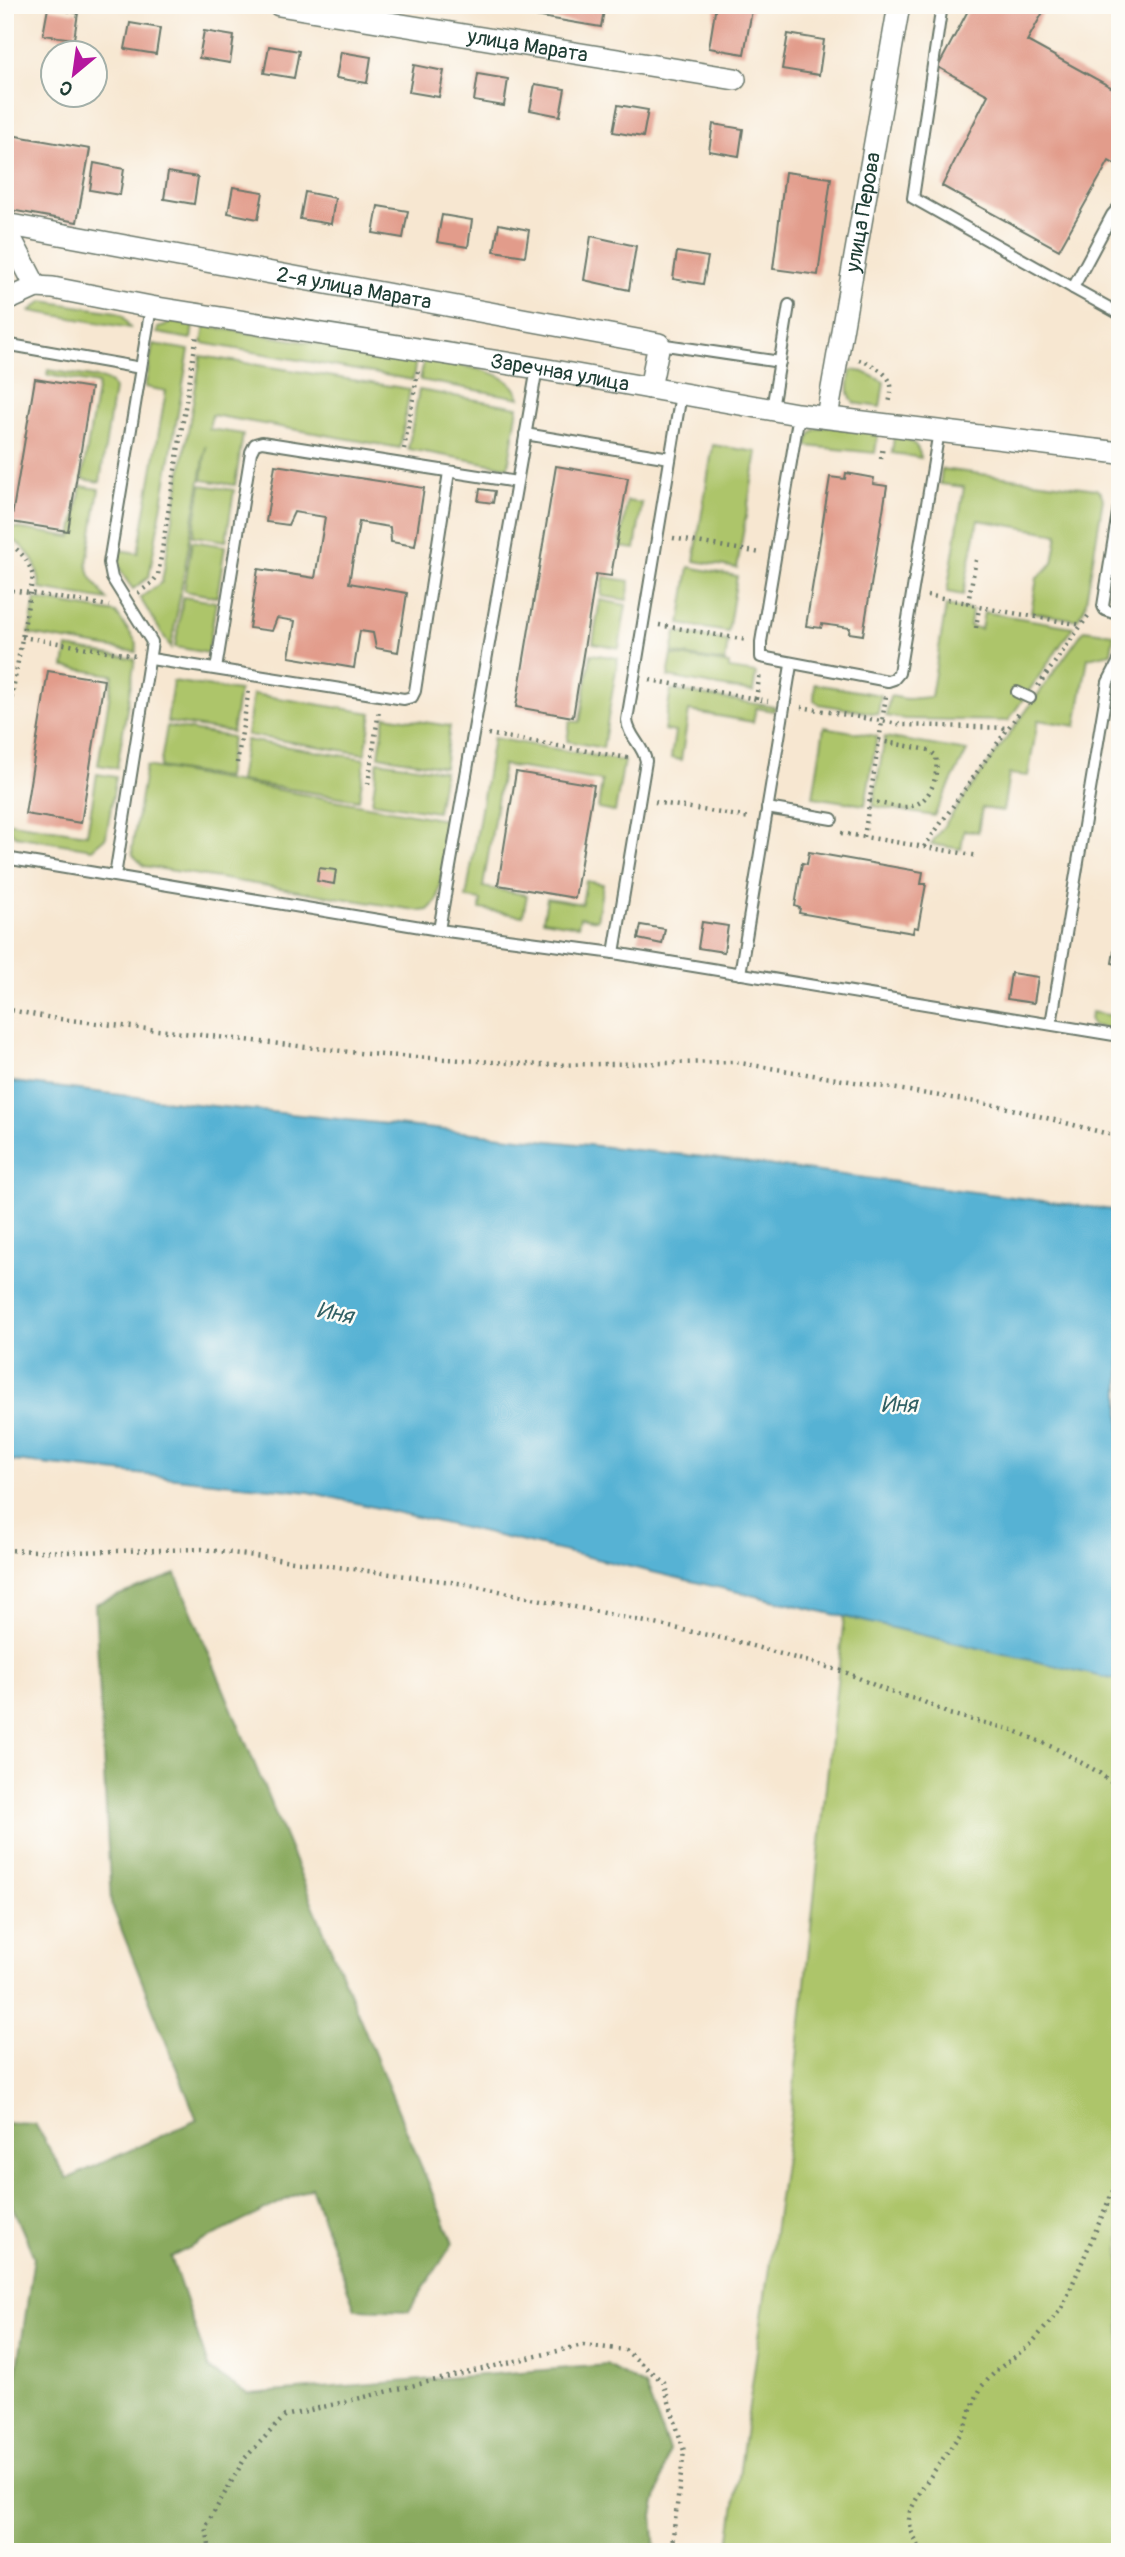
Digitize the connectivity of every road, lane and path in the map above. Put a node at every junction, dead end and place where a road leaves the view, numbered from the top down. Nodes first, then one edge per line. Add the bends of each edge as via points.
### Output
1 (279, 5) edge
2 (899, 5) edge
3 (942, 5) edge
4 (735, 79) dead end
5 (1120, 206) edge
6 (5, 225) edge
7 (36, 288) junction
8 (1073, 288) junction
9 (6, 305) edge
10 (789, 305) dead end
11 (151, 307) junction
12 (200, 314) junction
13 (1120, 314) edge
14 (5, 344) edge
15 (659, 344) junction
16 (421, 350) junction
17 (855, 359) dead end
18 (780, 362) junction
19 (141, 368) junction
20 (537, 368) junction
21 (650, 388) junction
22 (681, 394) junction
23 (889, 408) dead end
24 (772, 409) junction
25 (799, 414) junction
26 (827, 417) junction
27 (939, 431) junction
28 (525, 433) junction
29 (404, 449) dead end
30 (1120, 453) edge
31 (670, 458) junction
32 (449, 471) junction
33 (517, 482) junction
34 (1120, 500) edge
35 (658, 535) junction
36 (5, 541) edge
37 (776, 555) junction
38 (976, 560) dead end
39 (5, 562) edge
40 (7, 589) edge
41 (30, 593) junction
42 (137, 594) dead end
43 (944, 598) dead end
44 (968, 603) junction
45 (117, 607) dead end
46 (979, 607) junction
47 (5, 608) edge
48 (1105, 610) junction
49 (1120, 615) edge
50 (643, 622) junction
51 (1082, 625) junction
52 (976, 628) dead end
53 (22, 637) junction
54 (761, 642) junction
55 (151, 659) junction
56 (763, 659) junction
57 (1120, 659) edge
58 (791, 665) junction
59 (216, 669) junction
60 (251, 675) junction
61 (634, 677) junction
62 (888, 681) junction
63 (1017, 692) dead end
64 (382, 695) junction
65 (1030, 698) junction
66 (756, 699) junction
67 (785, 704) junction
68 (7, 710) edge
69 (884, 721) junction
70 (7, 724) edge
71 (1009, 727) junction
72 (473, 732) junction
73 (880, 741) junction
74 (646, 761) junction
75 (237, 763) dead end
76 (368, 784) dead end
77 (870, 802) junction
78 (767, 808) junction
79 (832, 819) dead end
80 (864, 837) dead end
81 (924, 847) dead end
82 (5, 858) edge
83 (114, 876) junction
84 (439, 930) junction
85 (614, 953) junction
86 (740, 974) junction
87 (5, 1009) edge
88 (1051, 1024) junction
89 (1120, 1035) edge
90 (1120, 1137) edge
91 (5, 1550) edge
92 (1120, 1789) edge
93 (1120, 2175) edge
94 (211, 2552) edge
95 (671, 2552) edge
96 (922, 2552) edge

1 - 4 street, улица Марата
2 - 26 street, улица Перова
3 - 8 lane via 913,198
5 - 8 lane
6 - 7 street
6 - 15 street, 2-я улица Марата
7 - 9 street, Заречная улица
7 - 11 street, Заречная улица
8 - 13 lane
10 - 18 lane
11 - 12 street, Заречная улица
11 - 19 lane
12 - 16 street, Заречная улица
12 - 42 path via 158,575
14 - 19 lane
15 - 18 lane
15 - 21 street
16 - 20 street, Заречная улица
16 - 29 path
17 - 23 path via 887,377 891,384
18 - 24 lane
19 - 55 lane via 109,571 152,642
20 - 21 street, Заречная улица
20 - 28 lane
21 - 22 street, Заречная улица
22 - 24 street, Заречная улица
22 - 31 lane
24 - 25 street, Заречная улица
25 - 26 street, Заречная улица
25 - 37 lane
26 - 27 street, Заречная улица
27 - 30 street, Заречная улица
27 - 62 lane via 899,673
28 - 31 lane
28 - 33 lane
31 - 35 lane
32 - 33 lane
32 - 59 lane via 255,444
32 - 64 lane via 415,691 404,699
33 - 72 lane
34 - 48 lane
35 - 37 path
35 - 50 lane
36 - 41 path via 30,564
37 - 54 lane
38 - 44 path
39 - 40 path via 12,573
40 - 41 path
40 - 47 path
41 - 45 path
41 - 53 path
43 - 44 path
44 - 46 path
46 - 51 path
46 - 52 path
48 - 49 lane
48 - 51 path via 1088,616
50 - 54 path
50 - 61 lane
51 - 65 path
53 - 55 path
53 - 68 path
54 - 56 lane
55 - 59 lane
55 - 83 lane
56 - 58 lane
56 - 66 path
57 - 88 lane via 1108,682
58 - 62 lane
58 - 67 lane
59 - 60 lane
60 - 64 lane
60 - 75 path
61 - 66 path
61 - 74 lane via 627,727
62 - 69 path
63 - 65 lane
64 - 76 path
65 - 71 path
66 - 67 path
67 - 69 path
67 - 78 lane
68 - 70 path
69 - 71 path
69 - 73 path
71 - 81 path
72 - 74 path
72 - 84 lane
73 - 77 path
73 - 77 path via 929,750 936,756 937,767 933,785 915,805
74 - 85 lane
77 - 80 path
78 - 79 lane
78 - 86 lane
82 - 83 lane
83 - 84 lane
84 - 85 lane
85 - 86 lane
86 - 88 lane
87 - 90 path via 368,1054 541,1065 734,1062 1000,1106
88 - 89 lane
91 - 92 path via 202,1549 466,1584 731,1640 845,1672 949,1714 1013,1730 1059,1749
93 - 96 path via 1062,2308 1031,2344 982,2386 963,2430 910,2511 912,2533
94 - 95 path via 206,2526 245,2458 285,2416 583,2345 625,2350 663,2382 684,2451

